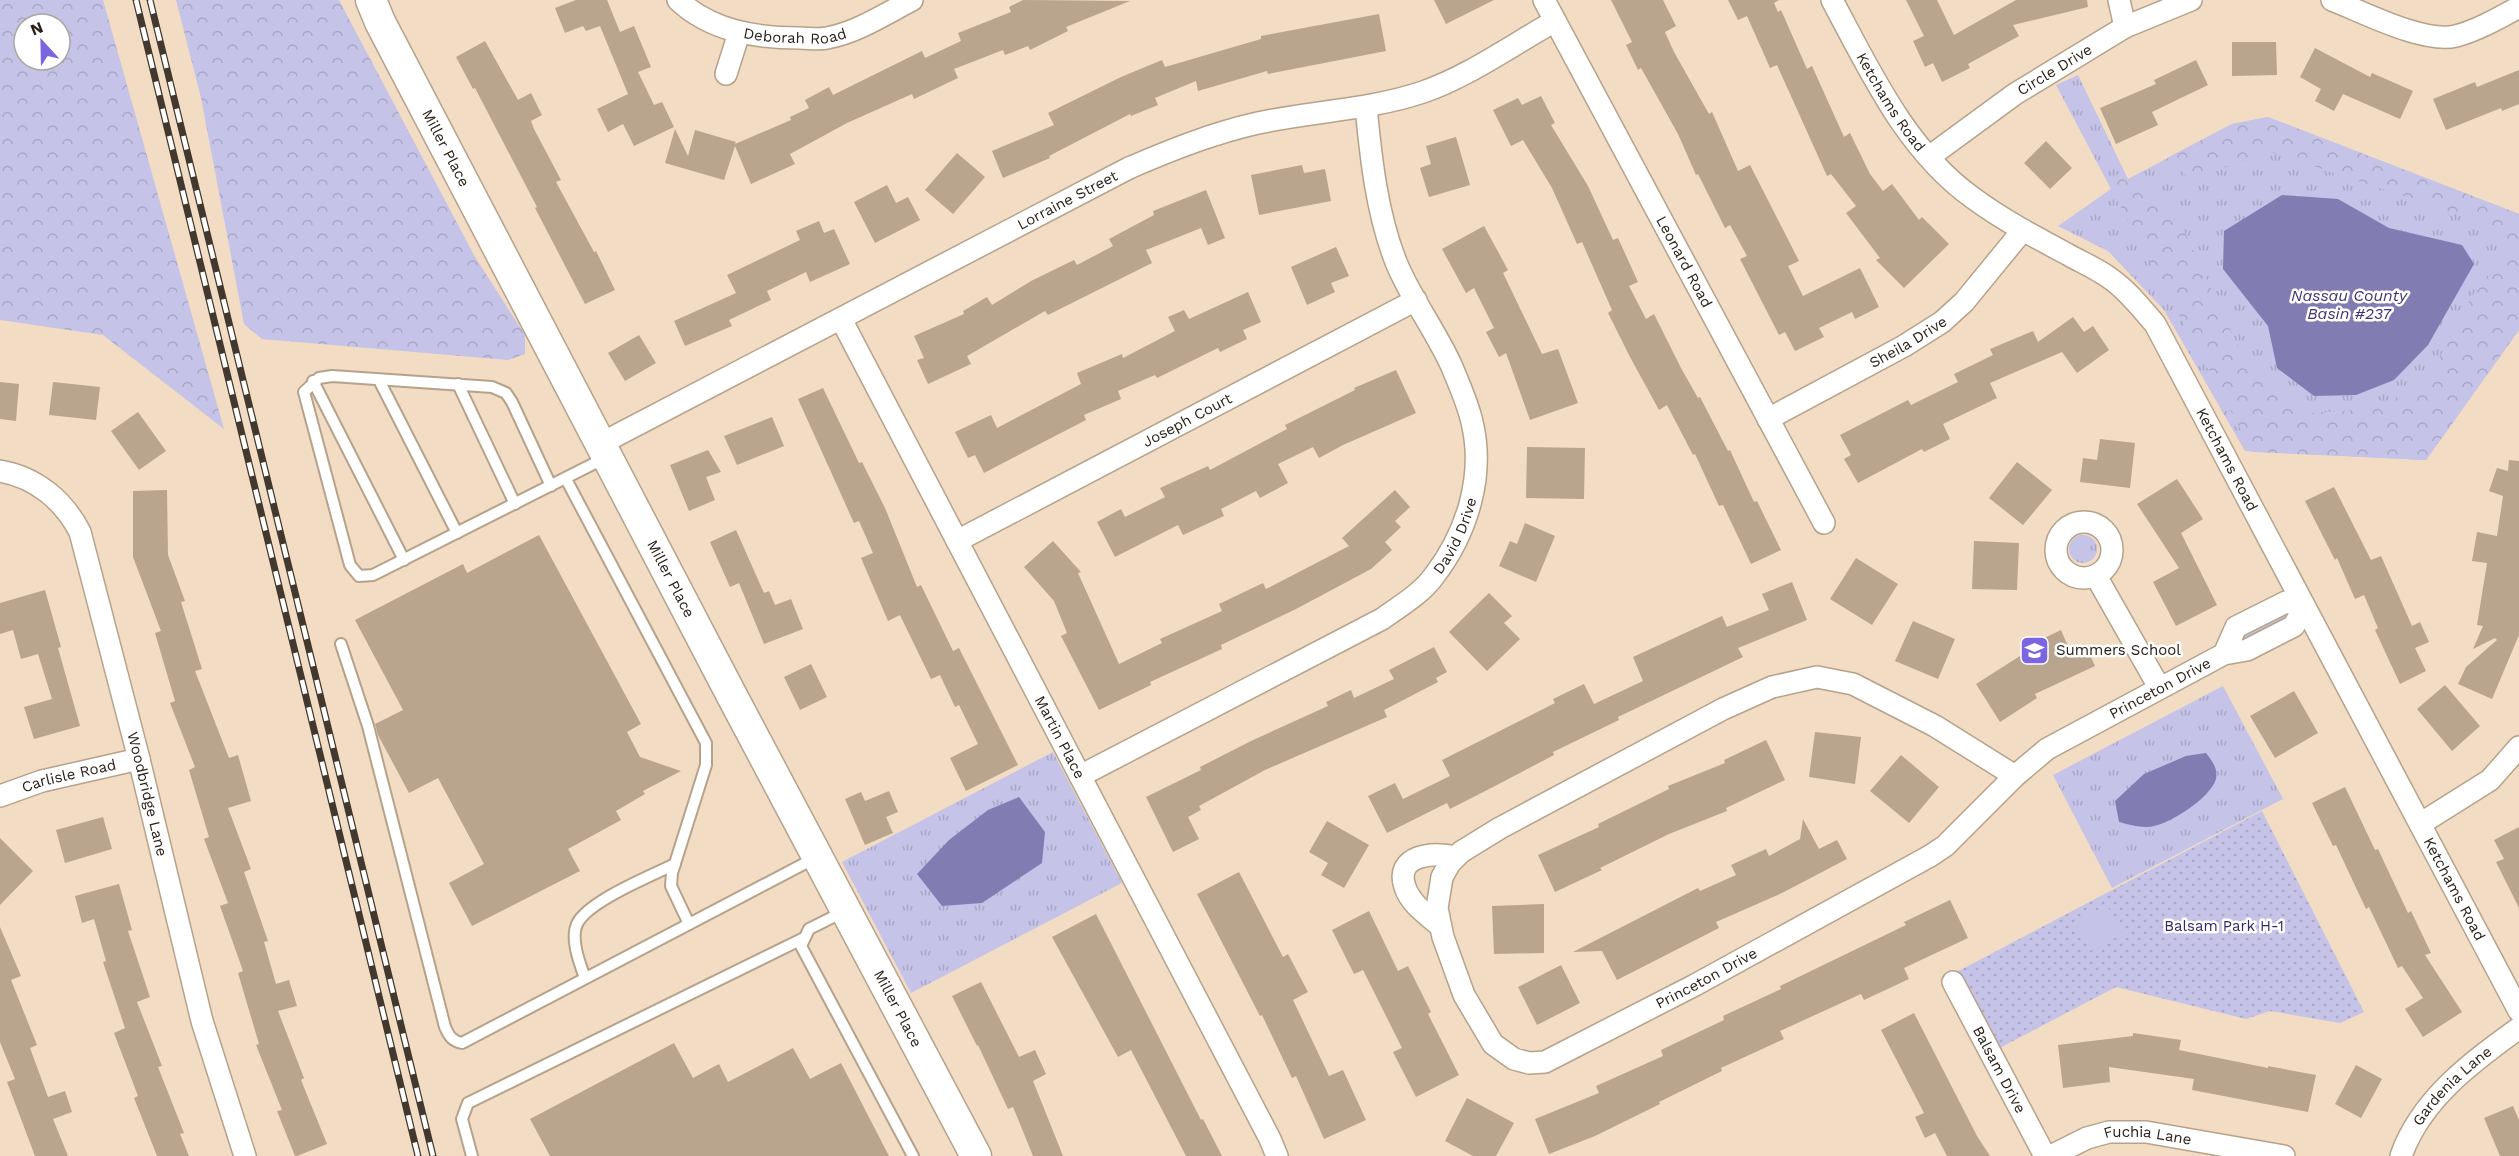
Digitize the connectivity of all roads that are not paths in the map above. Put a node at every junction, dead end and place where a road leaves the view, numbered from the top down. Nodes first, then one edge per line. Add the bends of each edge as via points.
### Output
1 (371, 0) edge
2 (678, 0) edge
3 (912, 0) edge
4 (1544, 0) edge
5 (1832, 0) edge
6 (2119, 0) edge
7 (2191, 0) edge
8 (2332, 0) edge
9 (2355, 4) edge
10 (2519, 7) edge
11 (1555, 21) junction
12 (2125, 27) junction
13 (739, 33) junction
14 (726, 74) dead end
15 (1366, 107) junction
16 (1929, 157) junction
17 (2023, 230) junction
18 (1416, 300) junction
19 (841, 319) junction
20 (379, 380) junction
21 (313, 381) junction
22 (458, 384) junction
23 (1768, 419) junction
24 (605, 450) junction
25 (0, 471) edge
26 (566, 479) junction
27 (551, 486) junction
28 (515, 504) junction
29 (1824, 523) dead end
30 (457, 533) junction
31 (957, 541) junction
32 (404, 560) junction
33 (2096, 576) dead end
34 (2304, 606) junction
35 (341, 644) dead end
36 (2159, 687) junction
37 (2519, 747) edge
38 (139, 759) junction
39 (1080, 776) junction
40 (2015, 776) junction
41 (0, 796) edge
42 (2420, 824) junction
43 (817, 857) junction
44 (1455, 857) junction
45 (675, 864) junction
46 (846, 910) junction
47 (689, 924) junction
48 (1439, 925) junction
49 (804, 938) junction
50 (585, 978) junction
51 (1953, 982) dead end
52 (2519, 1011) edge
53 (2519, 1028) edge
54 (971, 1153) edge
55 (245, 1156) edge
56 (472, 1156) edge
57 (913, 1156) edge
58 (1277, 1156) edge
59 (2045, 1156) edge
60 (2051, 1156) edge
61 (2284, 1156) edge
62 (2401, 1156) edge

1 - 24 street, Miller Place
2 - 13 street, Deborah Road via 712,23
3 - 13 street, Deborah Road via 860,27 826,39
4 - 11 street, Leonard Road
5 - 16 street, Ketchams Road via 1880,89
6 - 12 street
7 - 12 street, Circle Drive
8 - 9 street
9 - 10 street via 2416,33 2438,37 2489,24
11 - 15 street, Lorraine Street via 1423,92
11 - 23 street, Leonard Road
12 - 16 street, Circle Drive via 2015,94
13 - 14 street
15 - 18 street, David Drive via 1383,228
15 - 19 street, Lorraine Street via 1258,123 1192,142 1129,168
16 - 17 street, Ketchams Road via 1972,198
17 - 23 street, Sheila Drive via 1964,302 1942,322
17 - 34 street, Ketchams Road via 2109,278 2155,324
18 - 31 street, Joseph Court
18 - 39 street, David Drive via 1451,365 1472,421 1476,446 1475,480 1464,526 1434,577 1382,619
19 - 24 street, Lorraine Street
19 - 31 street, Martin Place
20 - 21 lane via 332,376
20 - 22 lane
20 - 30 lane
21 - 32 lane
21 - 32 lane via 304,392 350,565 359,576 373,575
22 - 27 lane via 492,387 506,393
22 - 28 lane
23 - 29 street, Leonard Road
24 - 26 lane
24 - 43 street, Miller Place
25 - 38 street, Woodbridge Lane via 51,494 70,512 80,532
26 - 27 lane
26 - 45 lane via 706,743 706,765
27 - 28 lane
28 - 30 lane
30 - 32 lane
31 - 39 street, Martin Place
33 - 36 street
34 - 36 street, Princeton Drive via 2286,602 2236,627 2224,654
34 - 42 street, Ketchams Road
35 - 50 lane via 368,726 450,1037 462,1043
36 - 40 street, Princeton Drive via 2047,749
37 - 42 street via 2490,780
38 - 41 street, Carlisle Road via 42,781
38 - 55 street, Woodbridge Lane via 202,1021
39 - 58 street, Martin Place
40 - 44 street, Princeton Drive via 1935,726 1853,684 1817,677 1772,687 1723,709 1500,828
40 - 48 street, Princeton Drive via 1930,856 1545,1062 1514,1059 1493,1044 1464,995
42 - 52 street, Ketchams Road
43 - 46 street, Miller Place
43 - 47 lane
44 - 48 street, Princeton Drive via 1442,878 1437,908
44 - 48 street, Princeton Drive via 1435,853 1419,856 1408,864 1403,875 1405,888 1415,904
45 - 47 lane via 671,886
45 - 50 lane via 592,907 577,924 578,959
46 - 49 lane via 809,929
46 - 54 street, Miller Place
47 - 50 lane
49 - 56 lane via 468,1103 462,1119
49 - 57 lane via 801,946
51 - 59 street, Balsam Drive
53 - 62 street, Gardenia Lane via 2465,1068 2443,1090 2407,1139
60 - 61 street, Fuchia Lane via 2109,1132 2146,1132

